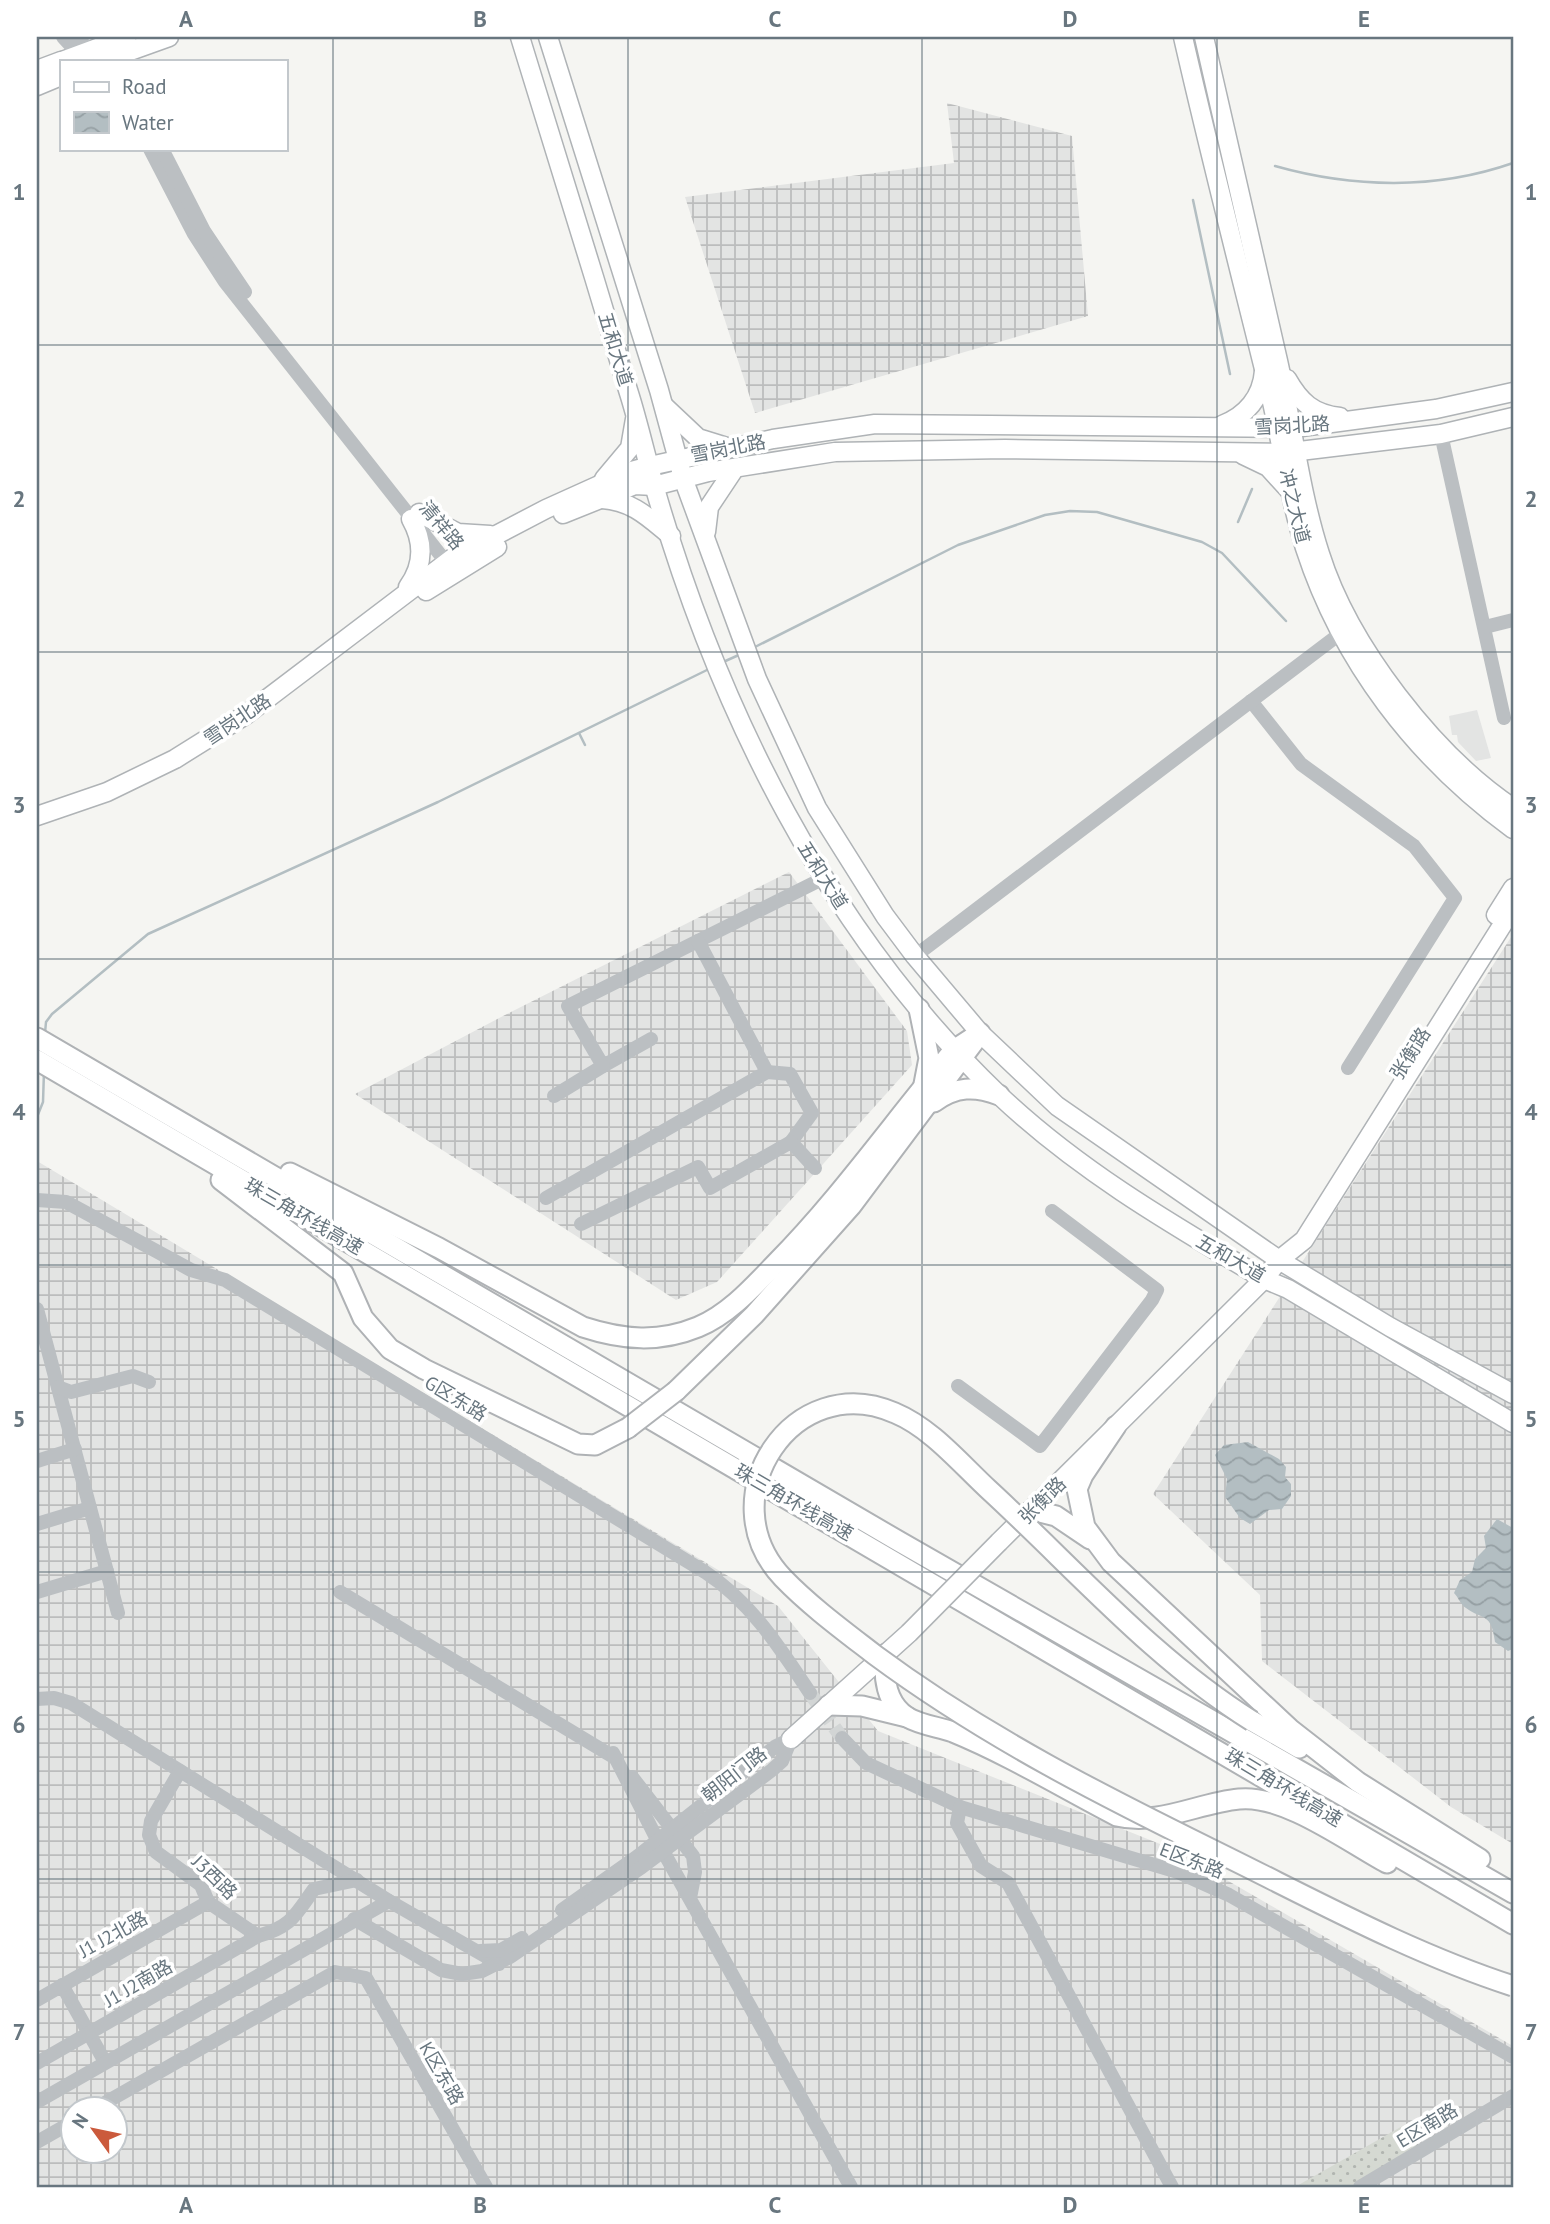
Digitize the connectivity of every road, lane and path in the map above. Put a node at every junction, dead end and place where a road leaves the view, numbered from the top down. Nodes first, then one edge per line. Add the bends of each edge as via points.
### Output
1 (63, 37) edge
2 (127, 37) edge
3 (171, 37) edge
4 (520, 37) edge
5 (548, 37) edge
6 (1183, 37) edge
7 (1204, 37) edge
8 (89, 54) edge
9 (65, 60) edge
10 (151, 60) edge
11 (60, 61) edge
12 (37, 70) edge
13 (60, 76) edge
14 (60, 85) edge
15 (37, 86) edge
16 (151, 150) edge
17 (163, 150) edge
18 (1271, 365) junction
19 (1513, 392) edge
20 (664, 407) junction
21 (636, 416) junction
22 (1513, 417) edge
23 (1361, 419) junction
24 (1215, 427) junction
25 (1286, 428) junction
26 (1441, 434) junction
27 (730, 448) junction
28 (1231, 452) junction
29 (1290, 452) junction
30 (678, 458) junction
31 (650, 466) junction
32 (734, 468) junction
33 (683, 478) junction
34 (654, 486) junction
35 (598, 492) junction
36 (1291, 493) junction
37 (415, 516) junction
38 (497, 534) junction
39 (672, 537) junction
40 (705, 539) junction
41 (452, 563) junction
42 (402, 595) junction
43 (1513, 620) edge
44 (1485, 627) junction
45 (1341, 633) junction
46 (1251, 701) junction
47 (1507, 715) edge
48 (37, 816) edge
49 (1509, 819) edge
50 (37, 827) edge
51 (1513, 838) edge
52 (824, 878) junction
53 (1513, 888) edge
54 (1513, 908) edge
55 (698, 941) junction
56 (915, 956) junction
57 (919, 1009) junction
58 (980, 1032) junction
59 (37, 1038) edge
60 (651, 1039) dead end
61 (959, 1055) junction
62 (37, 1060) edge
63 (603, 1066) junction
64 (1348, 1068) dead end
65 (767, 1072) junction
66 (999, 1095) junction
67 (554, 1096) dead end
68 (920, 1104) junction
69 (150, 1116) junction
70 (791, 1142) junction
71 (815, 1168) dead end
72 (546, 1198) dead end
73 (37, 1200) edge
74 (1052, 1211) dead end
75 (827, 1220) junction
76 (581, 1224) dead end
77 (1283, 1257) junction
78 (1265, 1279) junction
79 (37, 1309) edge
80 (149, 1382) dead end
81 (958, 1386) dead end
82 (58, 1387) junction
83 (1513, 1394) edge
84 (1513, 1423) edge
85 (1116, 1426) junction
86 (75, 1449) junction
87 (37, 1461) edge
88 (90, 1508) junction
89 (1032, 1510) junction
90 (37, 1524) edge
91 (1094, 1542) junction
92 (107, 1571) junction
93 (340, 1591) dead end
94 (37, 1592) edge
95 (118, 1613) dead end
96 (886, 1654) junction
97 (810, 1693) tunnel mouth
98 (37, 1699) edge
99 (829, 1705) junction
100 (907, 1717) junction
101 (842, 1738) tunnel mouth
102 (791, 1739) joint
103 (613, 1753) junction
104 (180, 1771) junction
105 (1358, 1782) junction
106 (960, 1807) junction
107 (677, 1833) junction
108 (660, 1846) junction
109 (356, 1880) junction
110 (1513, 1880) edge
111 (1513, 1893) edge
112 (690, 1898) junction
113 (389, 1900) junction
114 (208, 1902) junction
115 (354, 1919) junction
116 (1513, 1924) edge
117 (1513, 1930) edge
118 (258, 1936) junction
119 (469, 1947) junction
120 (499, 1964) junction
121 (62, 1985) junction
122 (1513, 1986) edge
123 (37, 2000) edge
124 (89, 2033) junction
125 (1513, 2057) edge
126 (106, 2062) junction
127 (37, 2063) edge
128 (122, 2094) edge
129 (1513, 2096) edge
130 (37, 2102) edge
131 (1513, 2104) edge
132 (60, 2129) edge
133 (37, 2142) edge
134 (486, 2187) edge
135 (851, 2187) edge
136 (1172, 2187) edge
137 (1360, 2187) edge
138 (1376, 2187) edge

1 - 8 street
2 - 8 main road
3 - 8 main road
3 - 10 main road
4 - 21 main road, 五和大道
5 - 20 main road, 五和大道
6 - 18 main road, 冲之大道
7 - 18 main road, 冲之大道
8 - 9 main road
11 - 12 main road
13 - 15 main road
14 - 15 main road
16 - 37 street, 清祥路 via 225,282
17 - 37 street, 清祥路 via 229,271
18 - 23 main road via 1311,409
18 - 24 main road via 1250,406 1238,418
18 - 25 main road, 冲之大道
19 - 23 main road, 雪岗北路
20 - 27 main road via 698,438
20 - 30 main road, 五和大道
21 - 31 main road, 五和大道
21 - 35 main road via 629,448
22 - 26 main road, 雪岗北路
23 - 25 main road, 雪岗北路
24 - 25 main road, 雪岗北路
24 - 27 main road, 雪岗北路 via 875,424
25 - 29 main road, 冲之大道
26 - 29 main road, 雪岗北路
26 - 44 street
27 - 30 main road, 雪岗北路
28 - 29 main road, 雪岗北路
28 - 32 main road, 雪岗北路 via 835,452
28 - 36 main road via 1268,467
29 - 36 main road, 冲之大道
29 - 49 main road, 冲之大道 via 1321,558 1369,651 1427,732
30 - 31 main road, 雪岗北路
30 - 33 main road, 五和大道
31 - 34 main road, 五和大道
31 - 35 main road, 雪岗北路
32 - 33 main road, 雪岗北路
32 - 40 main road via 709,507
33 - 34 main road, 雪岗北路
33 - 40 main road, 五和大道
34 - 35 main road, 雪岗北路
34 - 39 main road, 五和大道
35 - 38 main road, 雪岗北路
35 - 39 main road via 640,509
35 - 41 main road, 雪岗北路 via 527,531
36 - 45 main road, 冲之大道 via 1315,575
37 - 38 main road via 457,533
37 - 41 street, 清祥路
37 - 42 main road via 422,554
38 - 41 main road, 雪岗北路
39 - 52 main road, 五和大道 via 730,695 774,790
40 - 56 main road, 五和大道 via 757,679 817,808 848,862
41 - 42 main road, 雪岗北路
41 - 50 main road, 雪岗北路 via 254,723 183,768 111,802
42 - 48 main road, 雪岗北路 via 214,736 142,777
43 - 44 street
44 - 47 street
45 - 46 street
45 - 49 main road, 冲之大道 via 1385,704 1417,743 1447,774
46 - 56 street
46 - 64 street via 1301,764 1414,846 1455,898
49 - 51 main road
52 - 55 street
52 - 57 main road, 五和大道
53 - 77 main road, 张衡路
54 - 77 main road, 张衡路 via 1304,1240
55 - 63 street via 568,1006
55 - 65 street
56 - 58 main road, 五和大道
57 - 61 main road, 五和大道
57 - 68 highway via 929,1058
58 - 61 highway
58 - 77 main road, 五和大道 via 1057,1106
59 - 69 highway, 珠三角环线高速
60 - 63 street
61 - 66 main road, 五和大道
61 - 68 highway
62 - 69 highway, 珠三角环线高速
63 - 67 street
65 - 70 street via 790,1074 812,1113
65 - 72 street
66 - 68 highway via 983,1089 956,1090
66 - 78 main road, 五和大道 via 1114,1188
68 - 75 highway
69 - 75 highway via 383,1218 554,1314 609,1335 661,1338 712,1320
69 - 75 highway, bridge via 343,1273 372,1330 403,1358 578,1444 595,1445 628,1428 676,1391 718,1353
69 - 111 highway, 珠三角环线高速
69 - 116 highway, 珠三角环线高速
70 - 71 street
70 - 76 street via 710,1188 698,1167
73 - 97 street, G区东路 via 66,1202 191,1270 225,1280 705,1572 729,1589 772,1636
74 - 81 street via 1157,1290 1152,1300 1040,1446
77 - 78 main road, 张衡路
77 - 83 main road, 五和大道 via 1390,1327
78 - 84 main road, 五和大道
78 - 85 main road, 张衡路
79 - 82 street
80 - 82 street via 133,1376 71,1392
82 - 86 street
85 - 89 main road, 张衡路
85 - 91 highway via 1077,1489 1079,1513
86 - 87 street
86 - 88 street
88 - 90 street
88 - 92 street
89 - 91 highway via 1056,1516
89 - 96 main road, 张衡路, bridge
91 - 105 highway via 1253,1697
92 - 94 street
92 - 95 street
93 - 103 street
96 - 99 main road, 张衡路
96 - 100 highway via 886,1686
98 - 104 street via 71,1703
99 - 100 highway via 847,1704
99 - 102 main road, 张衡路
100 - 117 highway via 953,1732 1117,1816 1134,1820 1239,1799 1276,1805
101 - 106 street, E区东路 via 866,1763
102 - 107 street, 朝阳门路 via 776,1746
103 - 107 street
103 - 108 street
104 - 109 street
104 - 114 street, J3西路 via 151,1821 149,1835 156,1852 201,1885
105 - 110 highway
105 - 122 highway, bridge via 1252,1721 1177,1668 944,1449 896,1413 856,1405 828,1409 802,1419 771,1449 754,1491 754,1517 767,1557 798,1592 925,1692 1059,1774 1402,1944
106 - 125 street, E区东路 via 1178,1872 1229,1895
106 - 136 street via 957,1823 981,1866 1008,1883
107 - 108 street, 朝阳门路
107 - 112 street via 695,1863
108 - 112 street
108 - 119 street, 朝阳门路 via 515,1942 489,1952
108 - 120 street, 朝阳门路
109 - 113 street
109 - 118 street via 314,1889 290,1923
112 - 135 street
113 - 115 street
113 - 119 street
114 - 118 street, J3西路
114 - 121 street, J1 J2北路
115 - 120 street, 朝阳门路 via 441,1970 472,1973
115 - 126 street
118 - 124 street, J1 J2南路
119 - 120 street
121 - 123 street, J1 J2北路
121 - 124 street
124 - 126 street
124 - 127 street, J1 J2南路
126 - 130 street
128 - 134 street, K区东路 via 335,1972 366,1979
129 - 137 street, E区南路
131 - 138 street
132 - 133 street

